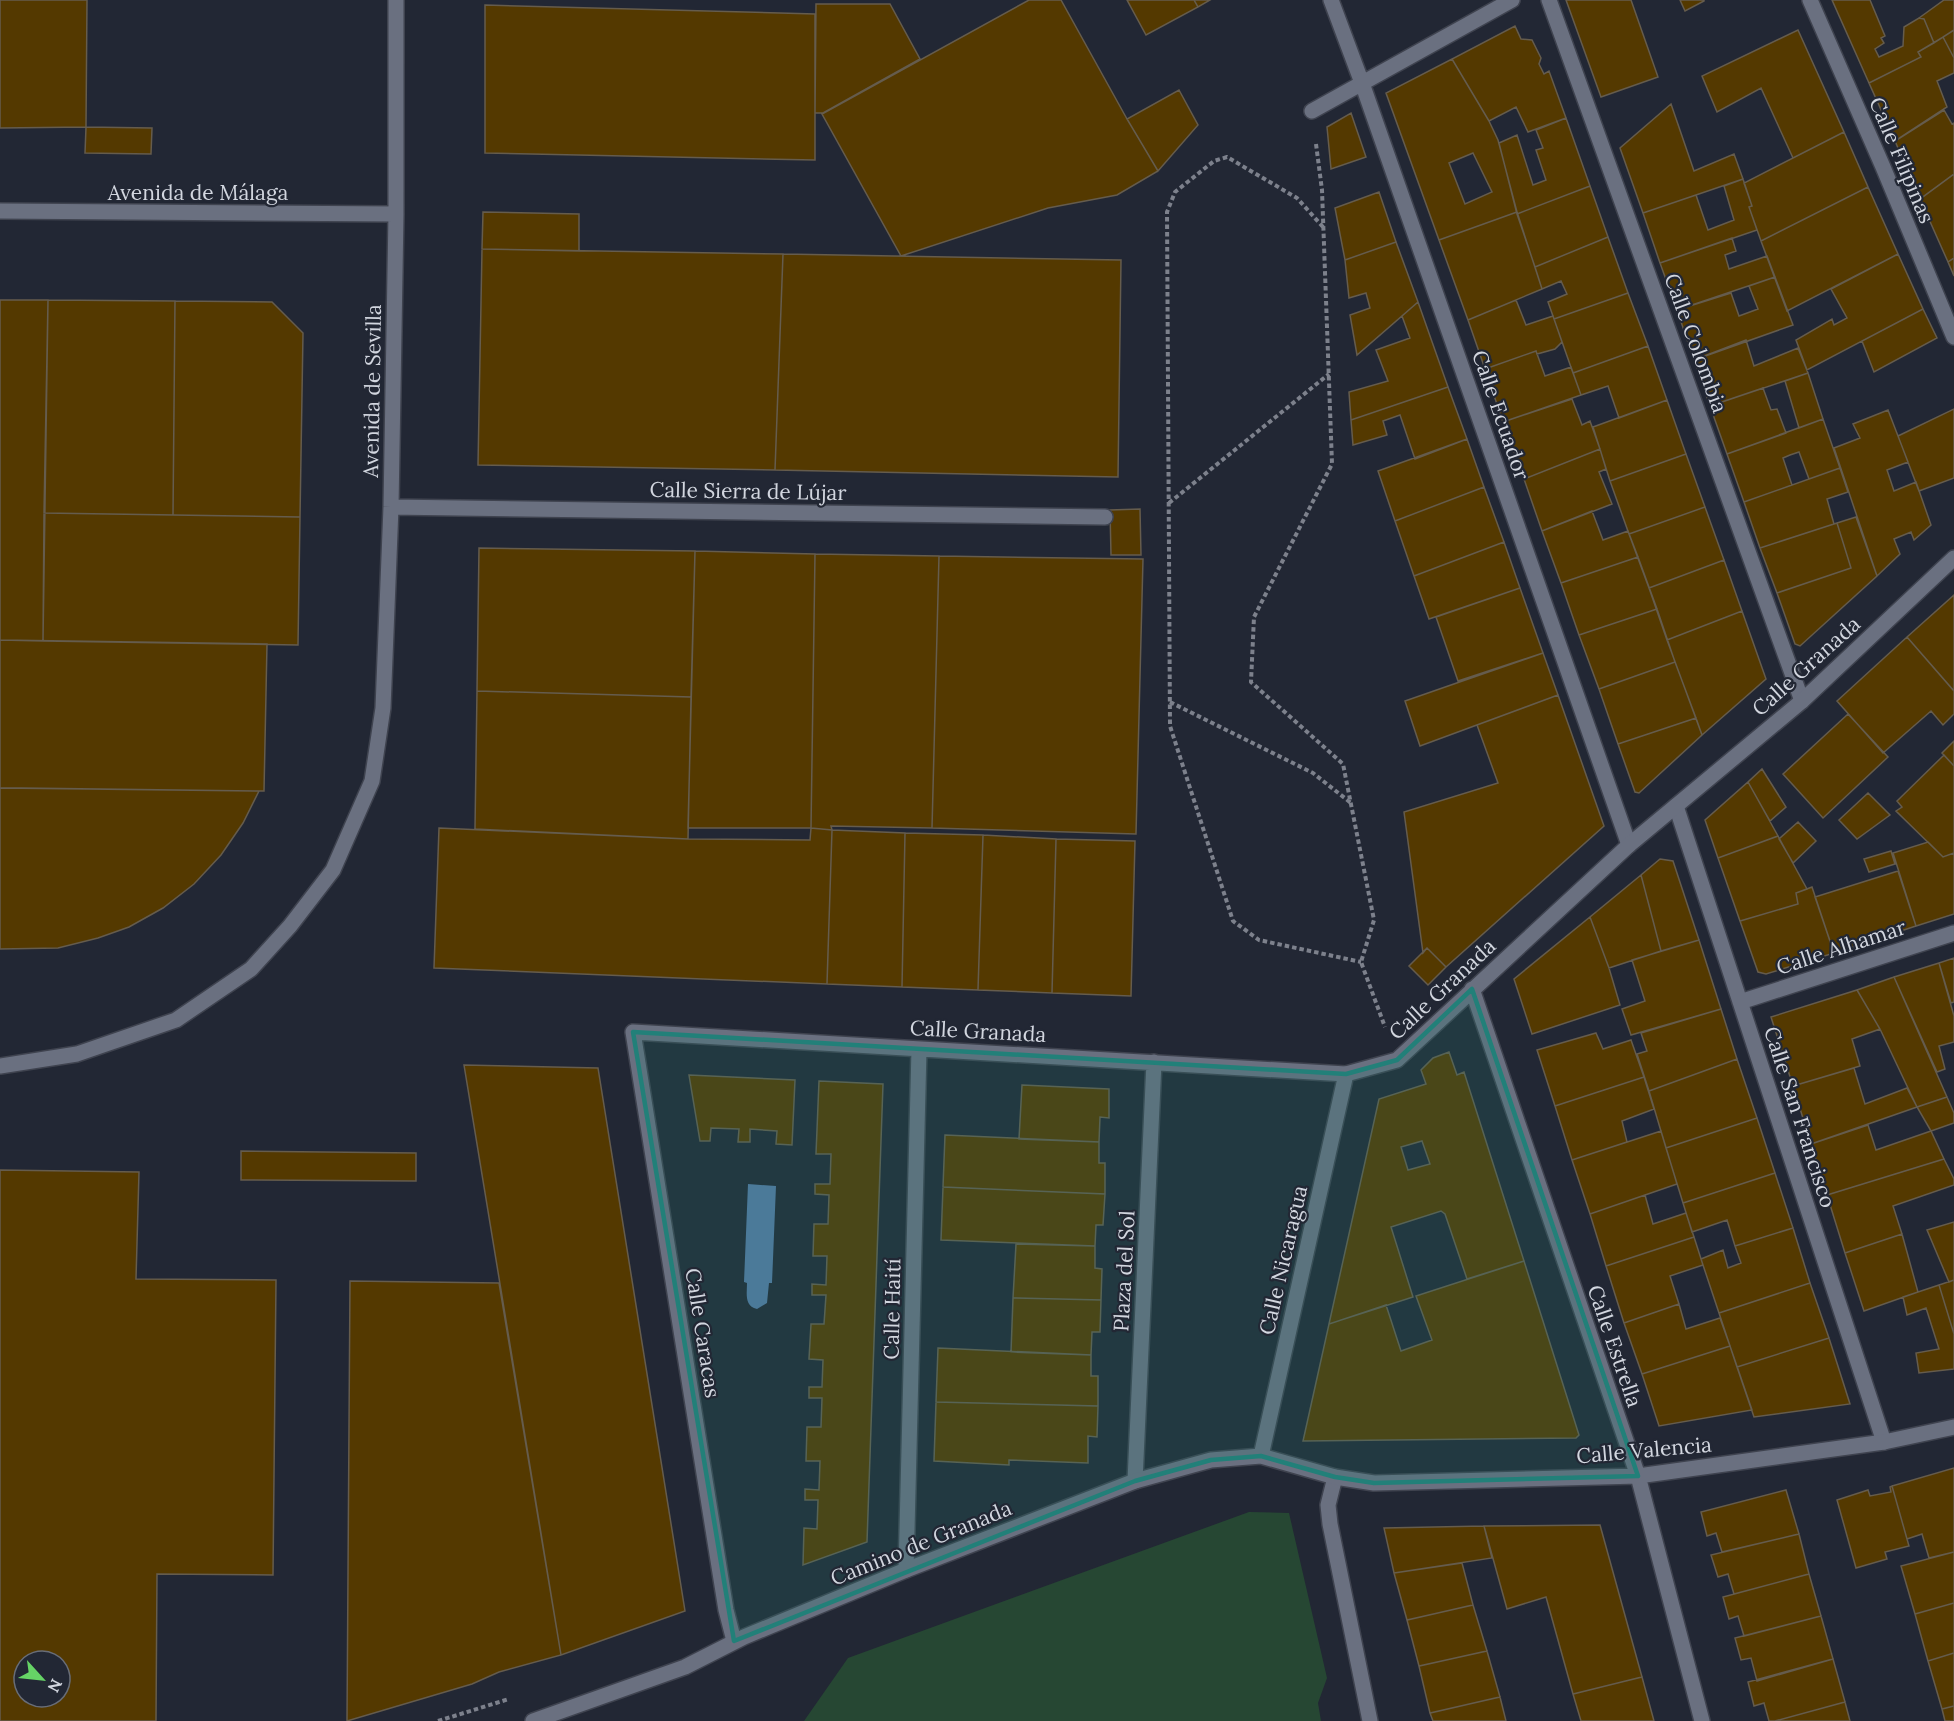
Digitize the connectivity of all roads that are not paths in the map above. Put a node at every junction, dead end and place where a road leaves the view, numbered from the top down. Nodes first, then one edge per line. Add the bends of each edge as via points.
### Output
1 (396, 0) edge
2 (1330, 0) edge
3 (1512, 0) edge
4 (1549, 0) edge
5 (1810, 0) edge
6 (1362, 83) junction
7 (1312, 111) road end
8 (0, 211) edge
9 (396, 214) junction
10 (1954, 337) edge
11 (391, 507) junction
12 (1105, 517) dead end
13 (1954, 558) edge
14 (1803, 701) junction
15 (1676, 806) junction
16 (1629, 845) junction
17 (1954, 933) edge
18 (1472, 989) junction
19 (1740, 1002) junction
20 (633, 1032) joint
21 (918, 1049) junction
22 (1154, 1062) junction
23 (0, 1066) edge
24 (1346, 1074) junction
25 (1954, 1427) edge
26 (1884, 1442) junction
27 (1261, 1456) junction
28 (1638, 1476) junction
29 (1335, 1478) junction
30 (1135, 1481) junction
31 (906, 1570) junction
32 (734, 1641) junction
33 (533, 1721) edge
34 (1370, 1721) edge
35 (1702, 1721) edge

1 - 9 street, Avenida de Sevilla
2 - 6 street, Calle Ecuador
3 - 6 street
4 - 14 street, Calle Colombia
5 - 10 street, Calle Filipinas
6 - 7 street
6 - 16 street, Calle Ecuador
8 - 9 street, Avenida de Málaga
9 - 11 street, Avenida de Sevilla
11 - 12 street, Calle Sierra de Lújar
11 - 23 street, Avenida de Sevilla via 383,708 372,781 333,870 251,969 176,1020 77,1054
13 - 14 street, Calle Granada
14 - 15 street, Calle Granada
15 - 16 street, Calle Granada
15 - 19 street, Calle San Francisco
16 - 18 street, Calle Granada
17 - 19 street, Calle Alhamar
18 - 24 street, Calle Granada via 1397,1060
18 - 28 street, Calle Estrella
19 - 26 street, Calle San Francisco
20 - 21 street, Calle Granada
20 - 32 street, Calle Caracas
21 - 22 street, Calle Granada
21 - 31 street, Calle Haití
22 - 24 street, Calle Granada
22 - 30 street, Plaza del Sol
24 - 27 street, Calle Nicaragua
25 - 26 street, Calle Valencia
26 - 28 street, Calle Valencia
27 - 29 street, Camino de Granada
27 - 30 street, Camino de Granada via 1211,1460
28 - 29 street, Calle Valencia via 1374,1483
28 - 35 street, Calle Estrella
29 - 34 street via 1328,1505 1330,1524
30 - 31 street, Camino de Granada
31 - 32 street, Camino de Granada
32 - 33 street, Camino de Granada via 685,1667

